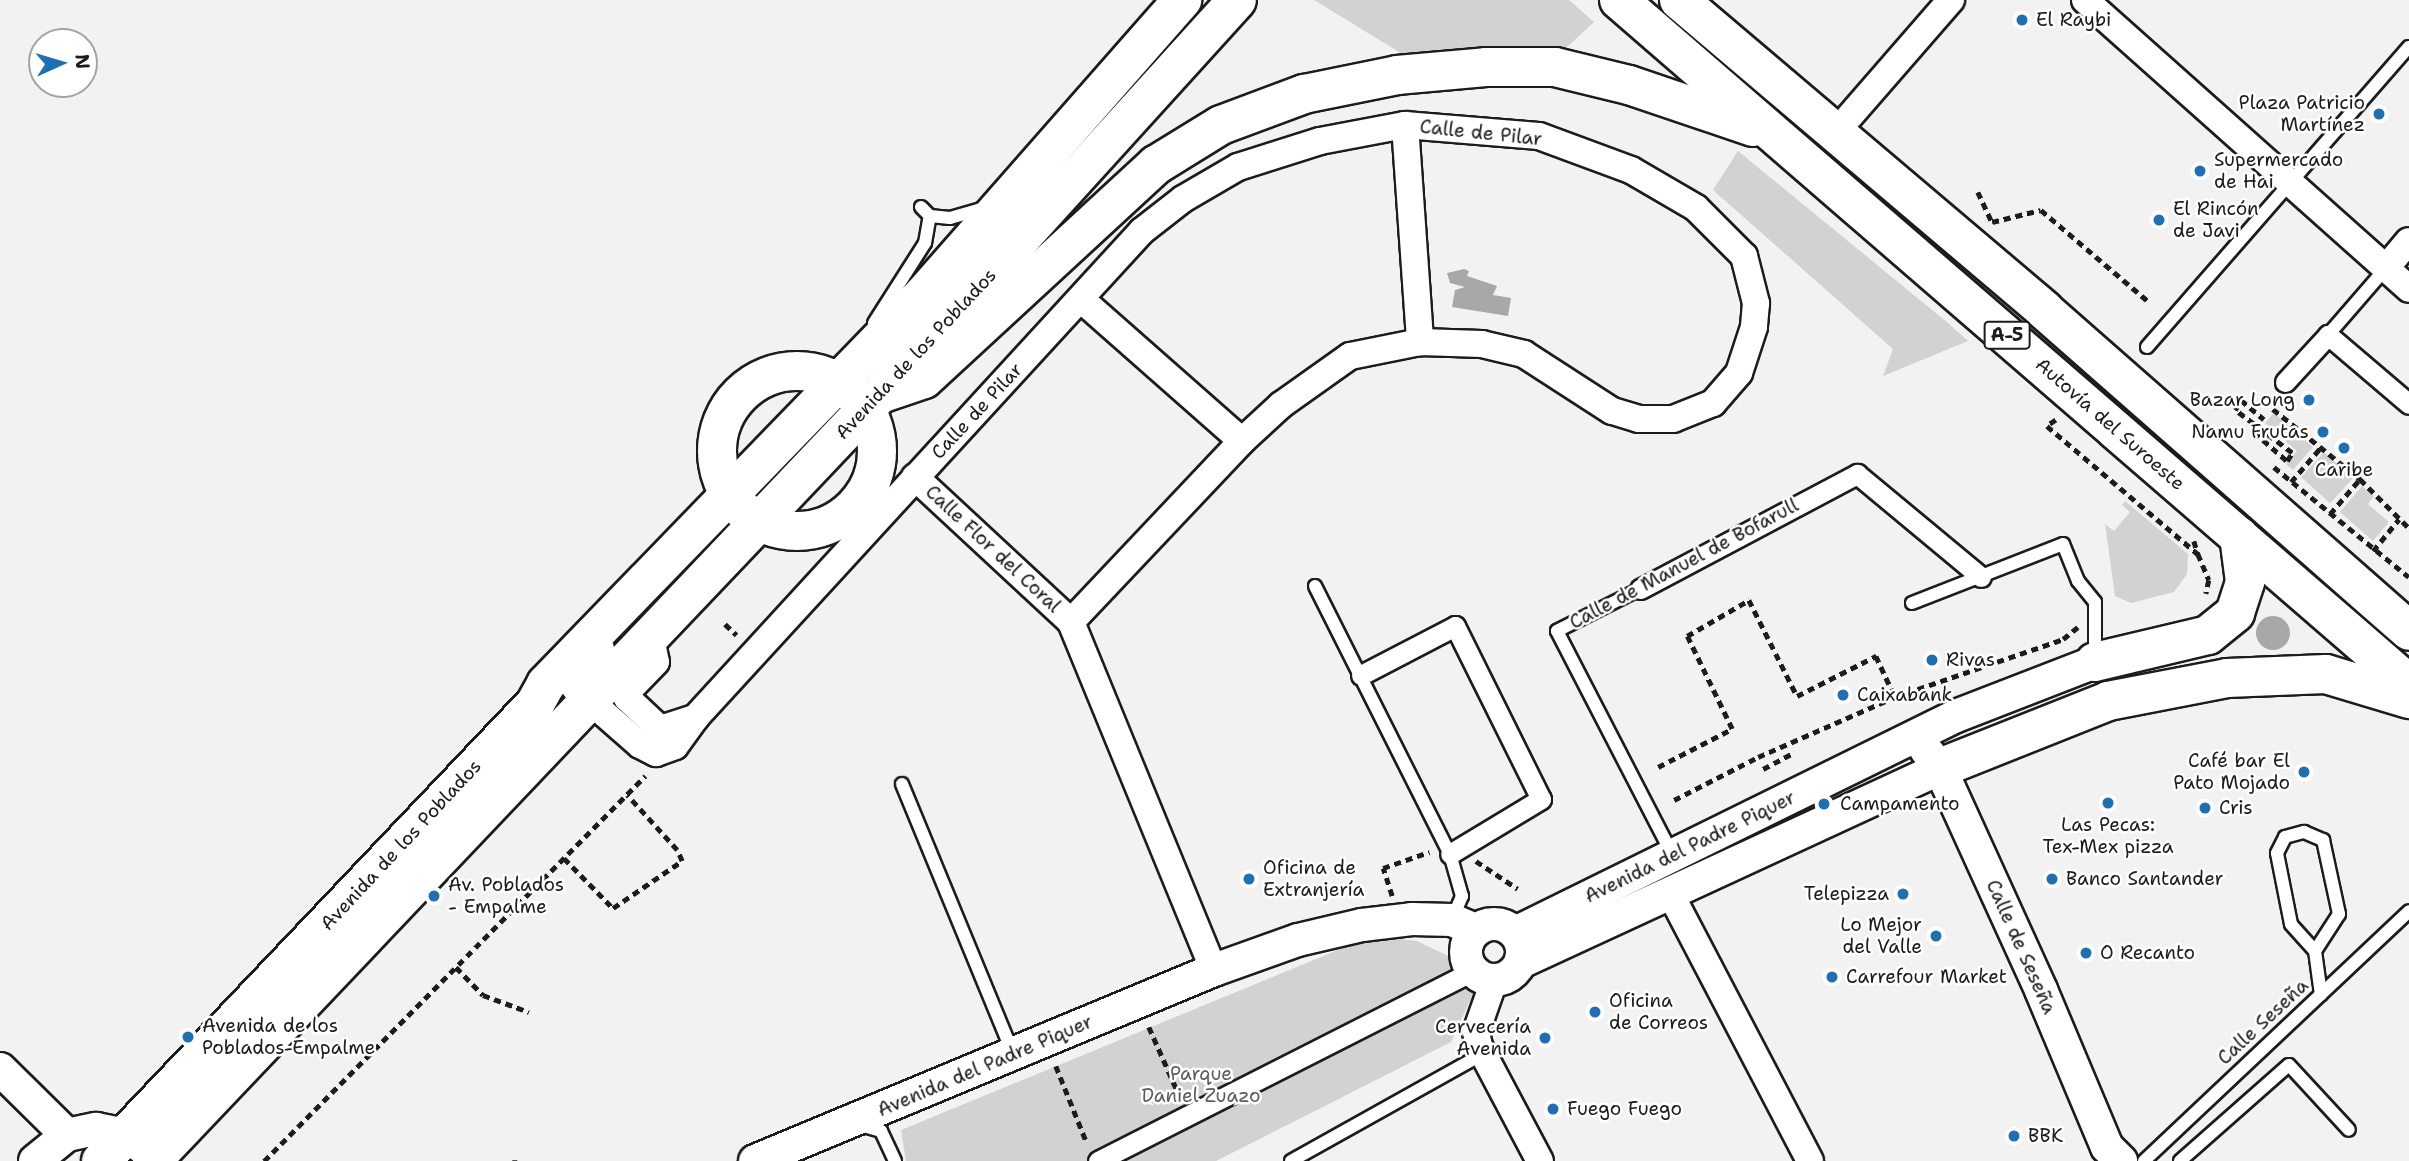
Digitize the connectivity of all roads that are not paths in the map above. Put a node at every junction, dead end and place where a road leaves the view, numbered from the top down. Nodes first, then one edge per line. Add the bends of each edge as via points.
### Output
1 (1182, 0) edge
2 (1237, 0) edge
3 (1619, 0) edge
4 (1679, 0) edge
5 (1951, 0) edge
6 (2085, 0) edge
7 (2409, 47) edge
8 (1850, 116) dead end
9 (1405, 125) junction
10 (1775, 135) junction
11 (2289, 181) junction
12 (1006, 203) junction
13 (2409, 242) edge
14 (2386, 268) junction
15 (2409, 289) edge
16 (1082, 300) junction
17 (2328, 335) junction
18 (1420, 342) junction
19 (2147, 347) dead end
20 (2285, 382) dead end
21 (860, 389) junction
22 (2409, 404) edge
23 (1242, 441) junction
24 (915, 477) junction
25 (731, 495) junction
26 (759, 522) junction
27 (697, 527) junction
28 (2239, 536) junction
29 (1981, 577) junction
30 (1315, 586) dead end
31 (1640, 589) joint
32 (1912, 603) dead end
33 (1071, 622) junction
34 (2409, 631) edge
35 (652, 637) junction
36 (2150, 649) junction
37 (2095, 662) junction
38 (1361, 675) junction
39 (2409, 684) edge
40 (2158, 692) junction
41 (2409, 699) edge
42 (589, 701) junction
43 (696, 716) junction
44 (1915, 735) junction
45 (1940, 768) junction
46 (902, 784) dead end
47 (1449, 850) junction
48 (1673, 857) junction
49 (1670, 893) junction
50 (2409, 911) edge
51 (1464, 925) junction
52 (1518, 947) junction
53 (2315, 951) junction
54 (1214, 970) junction
55 (1483, 976) junction
56 (2321, 995) junction
57 (1013, 1054) junction
58 (1484, 1054) junction
59 (0, 1069) edge
60 (849, 1122) junction
61 (2349, 1130) dead end
62 (66, 1135) junction
63 (139, 1155) edge
64 (1094, 1155) edge
65 (2111, 1156) edge
66 (36, 1161) edge
67 (755, 1161) edge
68 (895, 1161) edge
69 (1291, 1161) edge
70 (1540, 1161) edge
71 (1810, 1161) edge
72 (2144, 1161) edge
73 (2180, 1161) edge

1 - 12 main road, Avenida de los Poblados
2 - 21 main road, Avenida de los Poblados
3 - 10 main road, Autovía del Suroeste / A-5
4 - 34 main road, A-5 via 2044,310
5 - 8 street
6 - 11 street
7 - 11 lane
9 - 16 street, Calle de Pilar via 1320,141 1238,167 1183,199 1142,231
9 - 18 street
9 - 18 street, Calle de Pilar via 1539,136 1631,170 1696,208 1744,256 1756,303 1755,327 1739,373 1713,403 1672,419 1639,419 1612,411 1524,355 1482,344
10 - 21 main road via 1629,85 1555,67 1397,75 1304,94 1221,125 1156,165 924,379
10 - 28 main road, Autovía del Suroeste / A-5
11 - 14 street
11 - 19 lane
12 - 21 main road, Avenida de los Poblados
12 - 21 lane via 950,218 925,212 925,243 875,321
13 - 14 street
14 - 15 street
14 - 17 lane
16 - 23 street
16 - 24 street, Calle de Pilar
17 - 20 street
17 - 22 street
18 - 23 street, Calle de Pilar via 1350,356 1281,405
21 - 25 main road, Avenida de los Poblados
21 - 25 main road via 793,370 767,376 744,390 727,410 718,435 717,461
21 - 26 main road, Avenida de los Poblados
21 - 26 main road via 877,455 871,481 857,503 837,520 812,530 786,531
23 - 33 street, Calle de Pilar
24 - 33 street, Calle Flor del Coral
24 - 43 street, Calle de Pilar
25 - 26 main road
25 - 27 main road, Avenida de los Poblados
26 - 35 main road, Avenida de los Poblados
27 - 42 street, Avenida de los Poblados via 665,579 584,667 575,688
27 - 63 main road, Avenida de los Poblados
28 - 36 main road via 2245,582 2235,613 2208,635
28 - 39 main road, Autovía del Suroeste / A-5
29 - 31 street, Calle de Manuel de Bofarull via 1857,474
29 - 32 lane
29 - 37 lane via 2063,544 2078,581 2095,602
30 - 38 lane
31 - 48 lane, Calle de Manuel de Bofarull via 1557,631
33 - 54 street
35 - 42 main road, Avenida de los Poblados
35 - 43 street, Calle de Pilar via 656,662 627,698 660,729
36 - 37 main road
36 - 40 main road
37 - 44 street, Avenida del Padre Piquer
38 - 47 lane
38 - 47 street via 1455,626 1541,799
40 - 41 main road via 2227,678 2326,674
40 - 45 main road via 2067,716
42 - 43 street, Calle de Pilar via 656,753 675,746
42 - 63 main road, Avenida de los Poblados
44 - 45 street, Calle de Seseña
44 - 48 street, Avenida del Padre Piquer
45 - 49 street, Avenida del Padre Piquer
45 - 65 street, Calle de Seseña
46 - 57 lane
47 - 51 lane via 1462,896
48 - 52 street, Avenida del Padre Piquer
49 - 52 street, Avenida del Padre Piquer
49 - 71 street
50 - 56 lane, Calle Seseña
51 - 52 street via 1503,925
51 - 54 street, Avenida del Padre Piquer via 1362,925 1298,940
51 - 55 street via 1466,962
52 - 55 street via 1510,976
53 - 53 lane via 2339,914 2323,840 2304,832 2285,837 2277,853 2291,925
53 - 56 lane
54 - 57 street, Avenida del Padre Piquer
55 - 58 street via 1476,1032
55 - 64 street
56 - 72 lane, Calle Seseña
57 - 60 street, Avenida del Padre Piquer
58 - 69 lane
58 - 70 street
59 - 62 street
60 - 67 street, Avenida del Padre Piquer
60 - 68 lane via 881,1131
61 - 73 lane via 2289,1065
62 - 63 street via 96,1129
62 - 66 street

